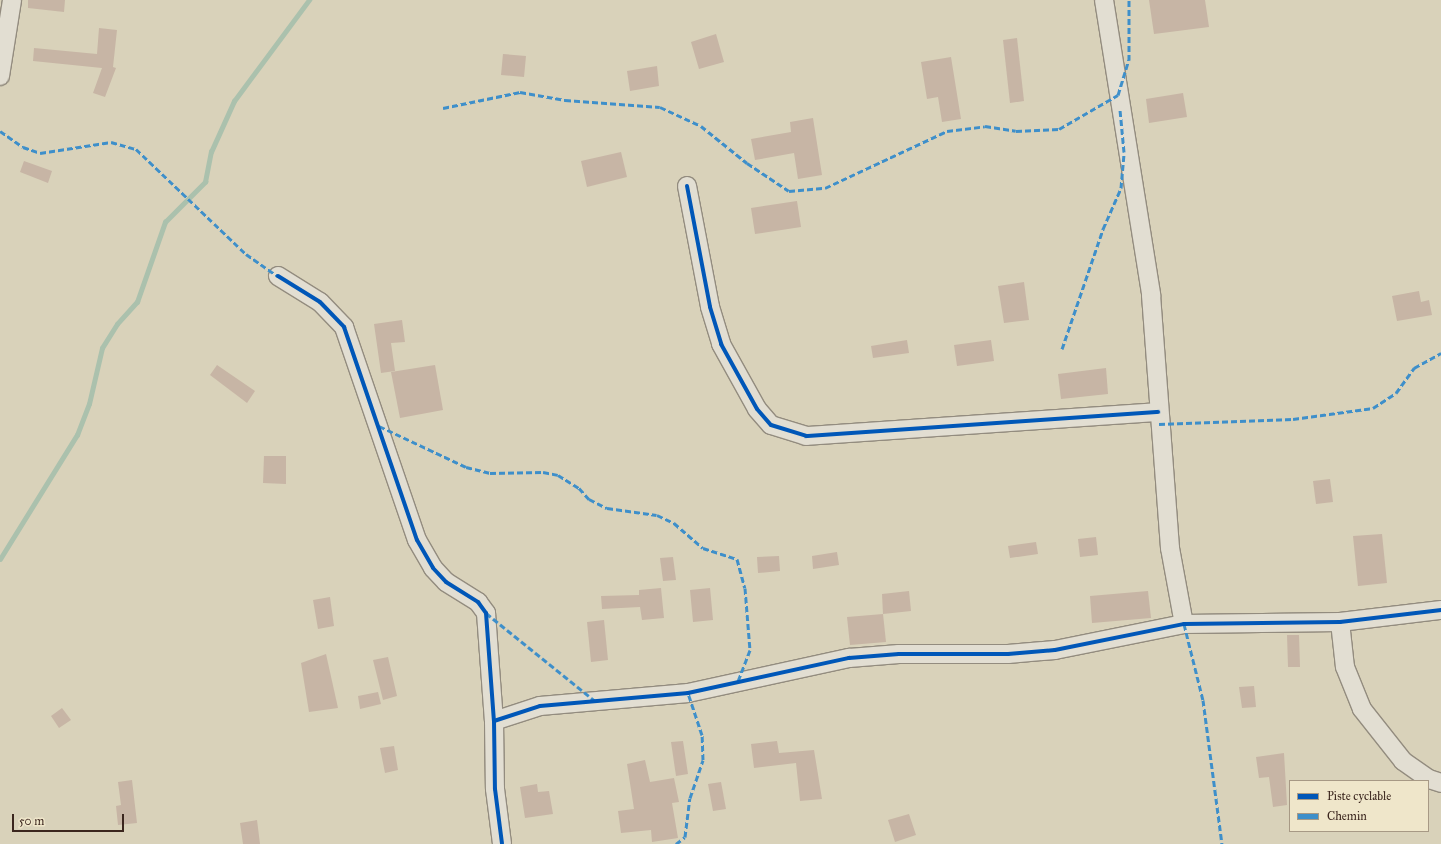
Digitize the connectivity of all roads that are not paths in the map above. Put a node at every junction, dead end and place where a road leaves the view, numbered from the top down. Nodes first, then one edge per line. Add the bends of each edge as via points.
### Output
1 (12, 0) edge
2 (1104, 0) edge
3 (0, 76) edge
4 (687, 186) dead end
5 (278, 276) dead end
6 (1158, 412) junction
7 (1441, 610) edge
8 (1340, 622) junction
9 (1184, 624) junction
10 (494, 721) junction
11 (1441, 783) edge
12 (502, 844) edge

1 - 3 street
2 - 6 street via 1151,294
4 - 6 street via 710,307 719,338 757,409 771,425 813,435
5 - 10 street via 320,302 344,327 417,540 433,568 446,582 478,602 486,613
6 - 9 street via 1170,548
7 - 8 street
8 - 9 street
8 - 11 street via 1345,667 1362,709 1403,761 1429,779
9 - 10 street via 1055,650 849,658 688,693 528,708
10 - 12 street via 495,789

